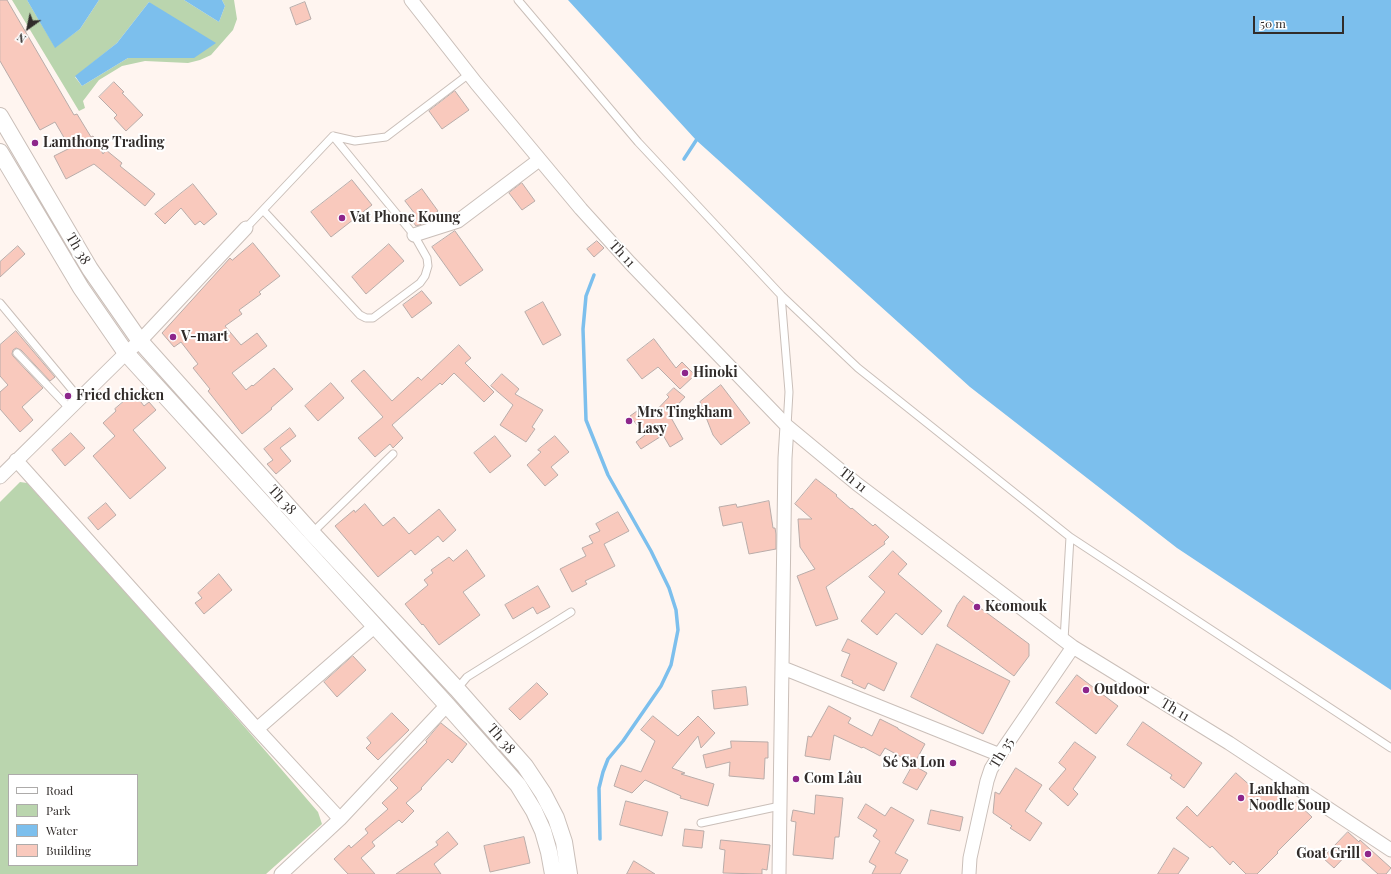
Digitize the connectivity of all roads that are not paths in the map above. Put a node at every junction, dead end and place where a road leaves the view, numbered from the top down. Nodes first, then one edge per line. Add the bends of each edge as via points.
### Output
1 (411, 0) edge
2 (518, 0) edge
3 (469, 74) junction
4 (0, 116) edge
5 (333, 136) junction
6 (0, 152) edge
7 (539, 160) junction
8 (263, 210) junction
9 (246, 228) joint
10 (414, 235) junction
11 (780, 295) junction
12 (0, 303) edge
13 (140, 341) junction
14 (17, 353) dead end
15 (126, 353) junction
16 (79, 398) junction
17 (69, 408) junction
18 (787, 426) junction
19 (393, 454) dead end
20 (16, 460) junction
21 (0, 477) edge
22 (312, 533) junction
23 (1070, 536) junction
24 (571, 612) dead end
25 (375, 626) junction
26 (1068, 644) junction
27 (783, 668) junction
28 (457, 689) junction
29 (447, 705) junction
30 (258, 729) junction
31 (1391, 748) edge
32 (1000, 755) junction
33 (780, 806) junction
34 (340, 819) junction
35 (702, 823) dead end
36 (1391, 850) edge
37 (281, 874) edge
38 (551, 874) edge
39 (569, 874) edge
40 (779, 874) edge
41 (969, 874) edge

1 - 3 street, Th 11
2 - 11 lane via 638,142
3 - 5 lane via 386,137 355,141
3 - 7 street, Th 11
4 - 13 street, Th 38 via 90,269
5 - 8 lane
5 - 10 lane
6 - 15 street, Th 38 via 81,288
7 - 10 street via 458,221
7 - 18 street, Th 11 via 630,263
8 - 9 lane
8 - 10 lane via 360,315 366,318 373,318 420,283 425,276 428,258
9 - 13 street
11 - 18 lane via 788,392
11 - 23 lane via 858,368
12 - 16 lane
13 - 15 street
13 - 22 street, Th 38
14 - 17 lane
15 - 16 street
15 - 25 street, Th 38
16 - 17 street
17 - 20 street
18 - 26 street, Th 11 via 857,484
18 - 27 street
19 - 22 lane
20 - 21 street
20 - 30 street
22 - 28 street, Th 38
23 - 26 lane
23 - 31 lane
24 - 28 lane via 467,677
25 - 29 street, Th 38
25 - 30 street
26 - 32 street, Th 35
26 - 36 street, Th 11 via 1228,743
27 - 32 street
27 - 33 street
28 - 39 street, Th 38 via 524,766 543,793 556,818 564,842
29 - 34 street
29 - 38 street, Th 38 via 518,785 543,831 549,852
30 - 34 street
32 - 41 street, Th 35 via 987,781 970,858
33 - 35 lane
33 - 40 street
34 - 37 street

